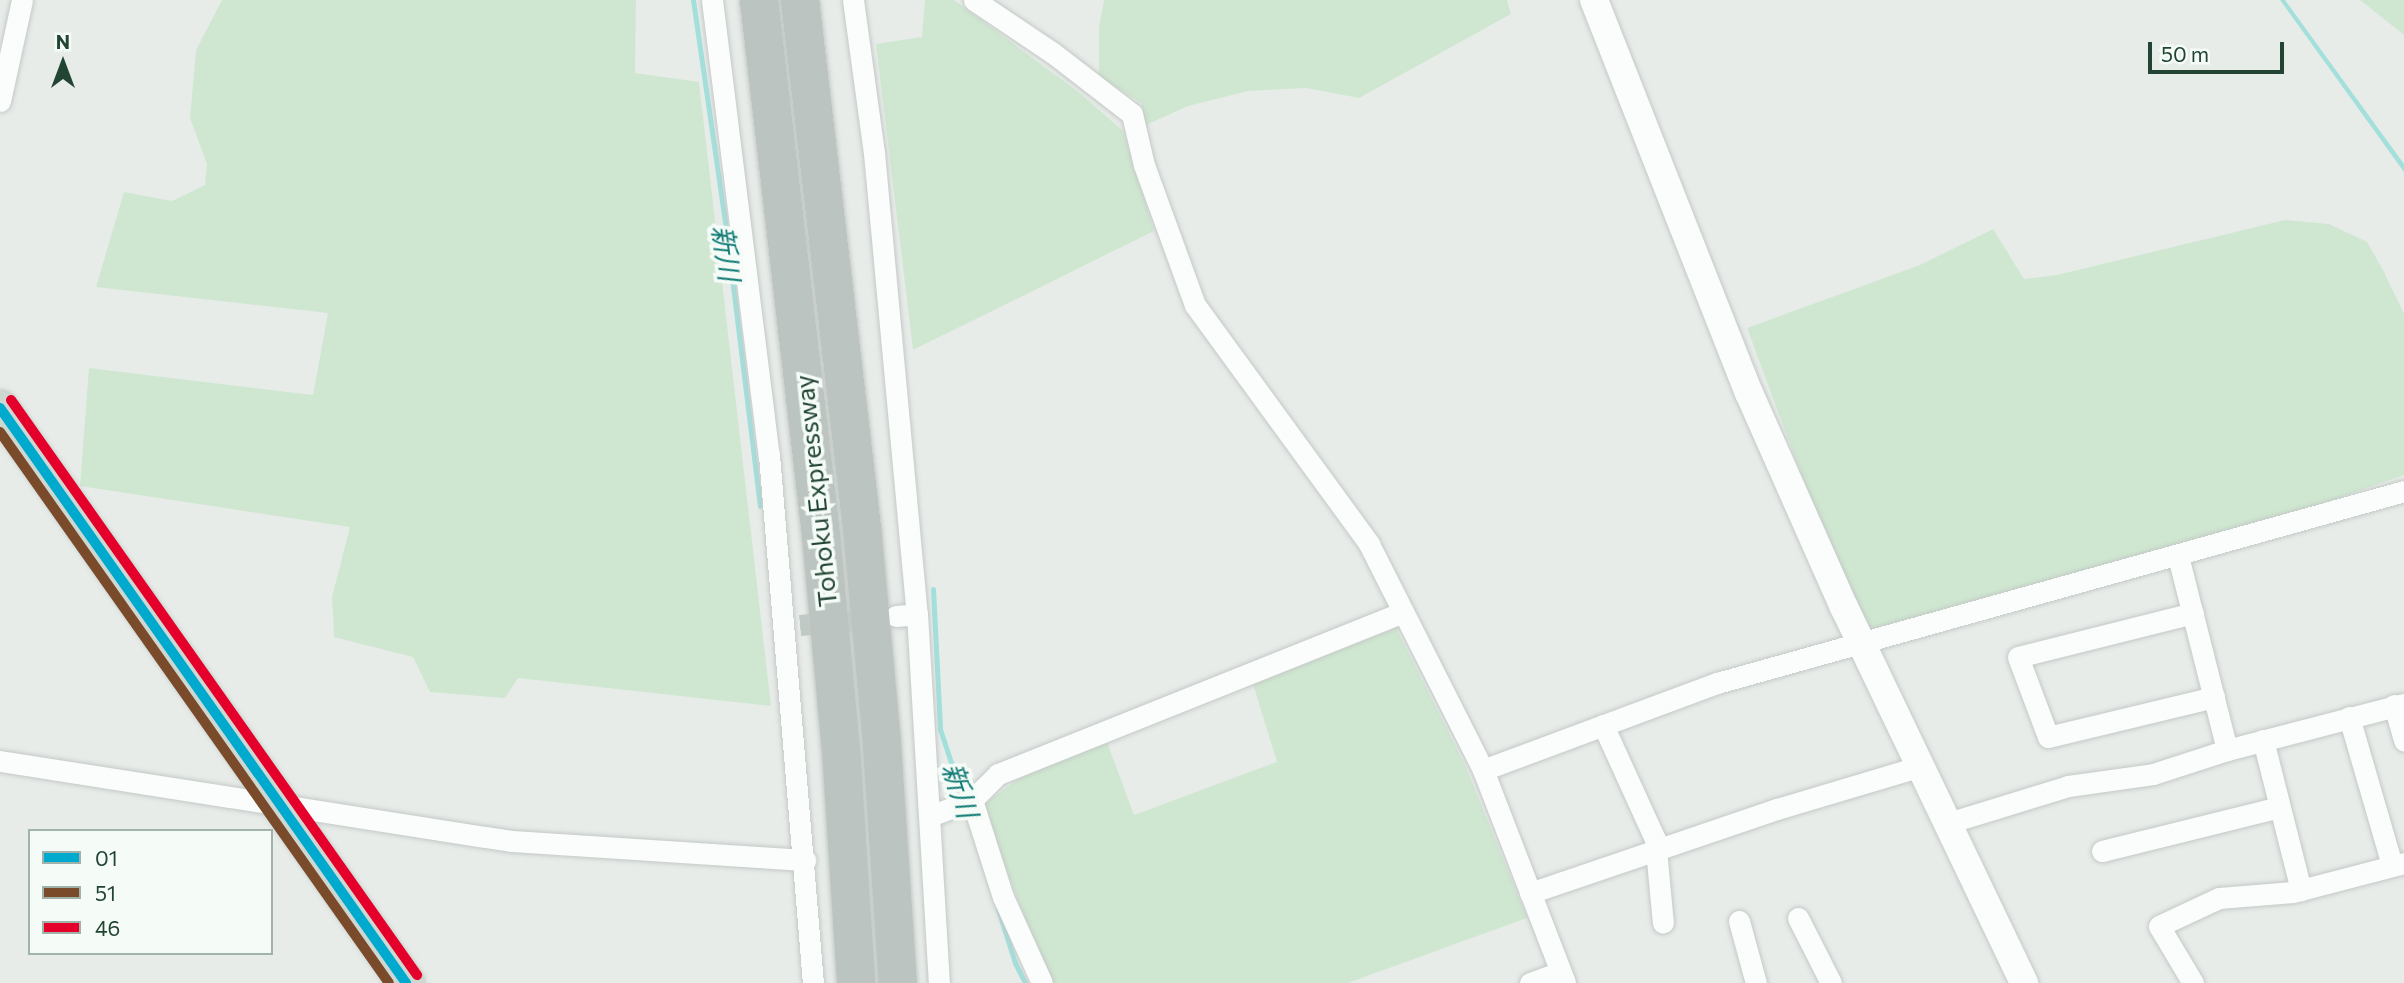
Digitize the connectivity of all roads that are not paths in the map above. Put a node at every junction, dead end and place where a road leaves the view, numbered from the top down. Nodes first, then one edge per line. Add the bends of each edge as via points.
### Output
1 (23, 0) edge
2 (712, 0) edge
3 (759, 0) edge
4 (800, 0) edge
5 (853, 0) edge
6 (974, 0) edge
7 (1594, 0) edge
8 (0, 101) edge
9 (0, 408) edge
10 (2404, 491) edge
11 (2178, 556) junction
12 (1403, 612) junction
13 (2193, 613) junction
14 (917, 614) junction
15 (896, 616) tunnel mouth
16 (1862, 643) junction
17 (2214, 697) junction
18 (2399, 705) edge
19 (2348, 717) junction
20 (1603, 725) junction
21 (2263, 740) junction
22 (2404, 741) edge
23 (2227, 750) junction
24 (0, 761) edge
25 (1920, 766) junction
26 (1483, 770) junction
27 (972, 800) junction
28 (281, 805) junction
29 (2280, 807) junction
30 (930, 816) junction
31 (1948, 824) junction
32 (1656, 849) junction
33 (2102, 851) dead end
34 (805, 860) junction
35 (2398, 864) edge
36 (2301, 890) junction
37 (1530, 894) junction
38 (1798, 918) dead end
39 (1739, 920) dead end
40 (1664, 923) dead end
41 (1563, 977) edge
42 (2016, 981) edge
43 (406, 983) edge
44 (813, 983) edge
45 (856, 983) edge
46 (898, 983) edge
47 (939, 983) edge
48 (1042, 983) edge
49 (1530, 983) edge
50 (1756, 983) edge
51 (1830, 983) edge
52 (2193, 983) edge

1 - 8 street
2 - 34 street via 792,626
3 - 45 highway, Tohoku Expressway via 821,535
4 - 46 highway, Tohoku Expressway via 863,541
5 - 14 street via 874,153
6 - 12 street via 1053,52 1132,114 1143,165 1195,305 1369,544
7 - 16 street via 1749,393
9 - 28 main road
10 - 11 street
11 - 13 street
11 - 16 street
12 - 26 street
12 - 27 street via 998,774
13 - 17 street
13 - 17 street via 2018,657 2048,737
14 - 15 street
14 - 30 street
16 - 20 street via 1717,683
16 - 25 street
17 - 23 street
18 - 19 street
18 - 22 street
19 - 21 street
19 - 35 street
20 - 26 street
20 - 32 street
21 - 23 street
21 - 29 street
23 - 31 street via 2152,774 2068,786
24 - 28 street
25 - 31 street
25 - 32 street
26 - 37 street
27 - 30 street
27 - 48 street via 1003,897
28 - 34 street via 511,841
28 - 43 main road
29 - 33 street
29 - 36 street
30 - 47 street
31 - 42 street
32 - 37 street
32 - 40 street
34 - 44 street
35 - 36 street
36 - 52 street via 2219,898 2159,926
37 - 41 street
38 - 51 street
39 - 50 street
41 - 49 street

